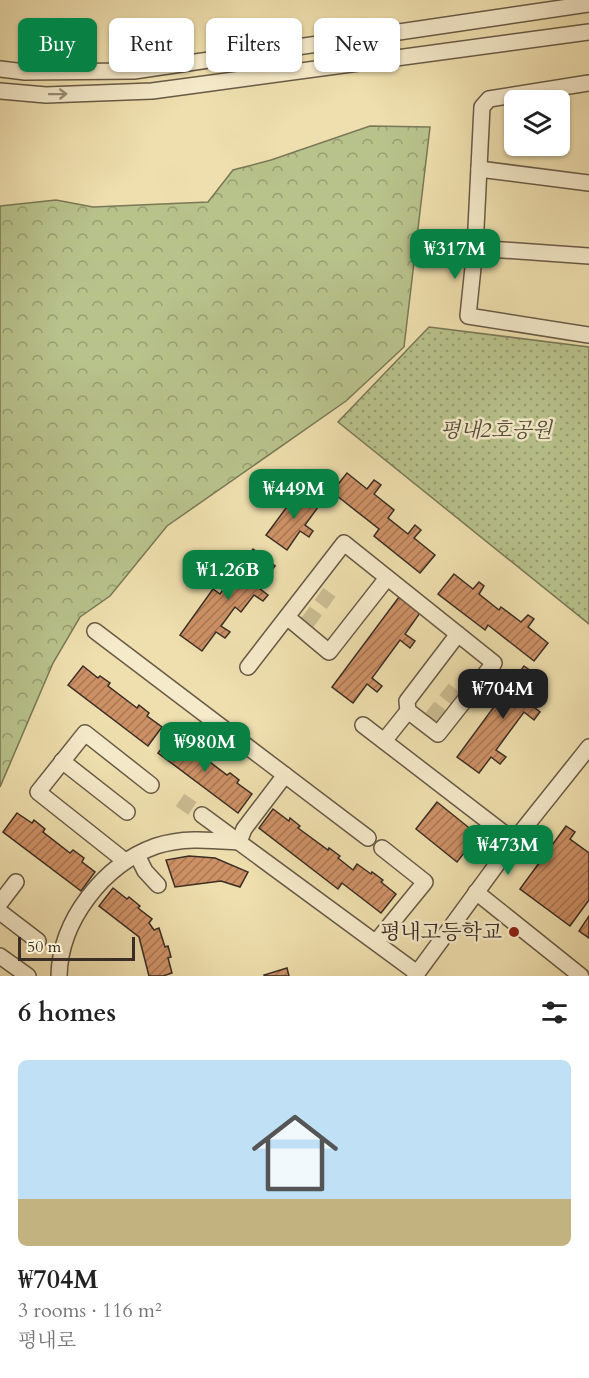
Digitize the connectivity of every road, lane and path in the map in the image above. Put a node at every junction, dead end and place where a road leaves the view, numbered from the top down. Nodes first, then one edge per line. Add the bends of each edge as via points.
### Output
1 (589, 4) edge
2 (589, 32) edge
3 (0, 69) edge
4 (589, 83) edge
5 (0, 91) edge
6 (479, 169) junction
7 (589, 183) edge
8 (475, 248) junction
9 (588, 253) edge
10 (589, 334) edge
11 (387, 578) junction
12 (287, 617) junction
13 (95, 631) dead end
14 (458, 634) junction
15 (248, 667) dead end
16 (408, 711) junction
17 (363, 725) dead end
18 (384, 741) junction
19 (589, 747) edge
20 (63, 761) junction
21 (285, 775) junction
22 (151, 785) dead end
23 (127, 812) dead end
24 (202, 815) tunnel mouth
25 (368, 838) dead end
26 (514, 841) junction
27 (239, 842) junction
28 (382, 848) dead end
29 (131, 858) junction
30 (16, 882) dead end
31 (158, 885) dead end
32 (476, 892) junction
33 (0, 903) edge
34 (0, 912) edge
35 (38, 941) dead end
36 (376, 942) junction
37 (0, 956) edge
38 (416, 974) edge
39 (28, 976) edge
40 (58, 976) edge
41 (581, 976) edge

1 - 3 street via 134,71
5 -> 2 street via 46,95 152,91
4 - 6 street via 489,99 482,107
6 - 7 street
6 - 8 street
8 - 9 street
8 - 10 street via 468,316
11 - 12 street via 344,543
11 - 12 street via 328,652 304,627
11 - 14 street
12 - 15 street
13 - 21 street
14 - 16 street via 407,701
14 - 16 street via 494,663 438,734 429,722
16 - 18 street
17 - 18 street
18 - 26 street
19 - 26 street
20 - 22 street via 85,733
20 - 23 street
20 - 29 street via 38,792
21 - 25 street
21 - 27 street via 244,829
24 - 27 street
26 - 32 street
27 - 29 street via 185,840 156,846
27 - 36 street
28 - 36 street via 425,882
29 - 31 street
29 - 40 street via 97,887 70,924
30 - 33 street
32 - 38 street
32 - 41 street
34 - 35 street
36 - 38 street
37 - 39 street

